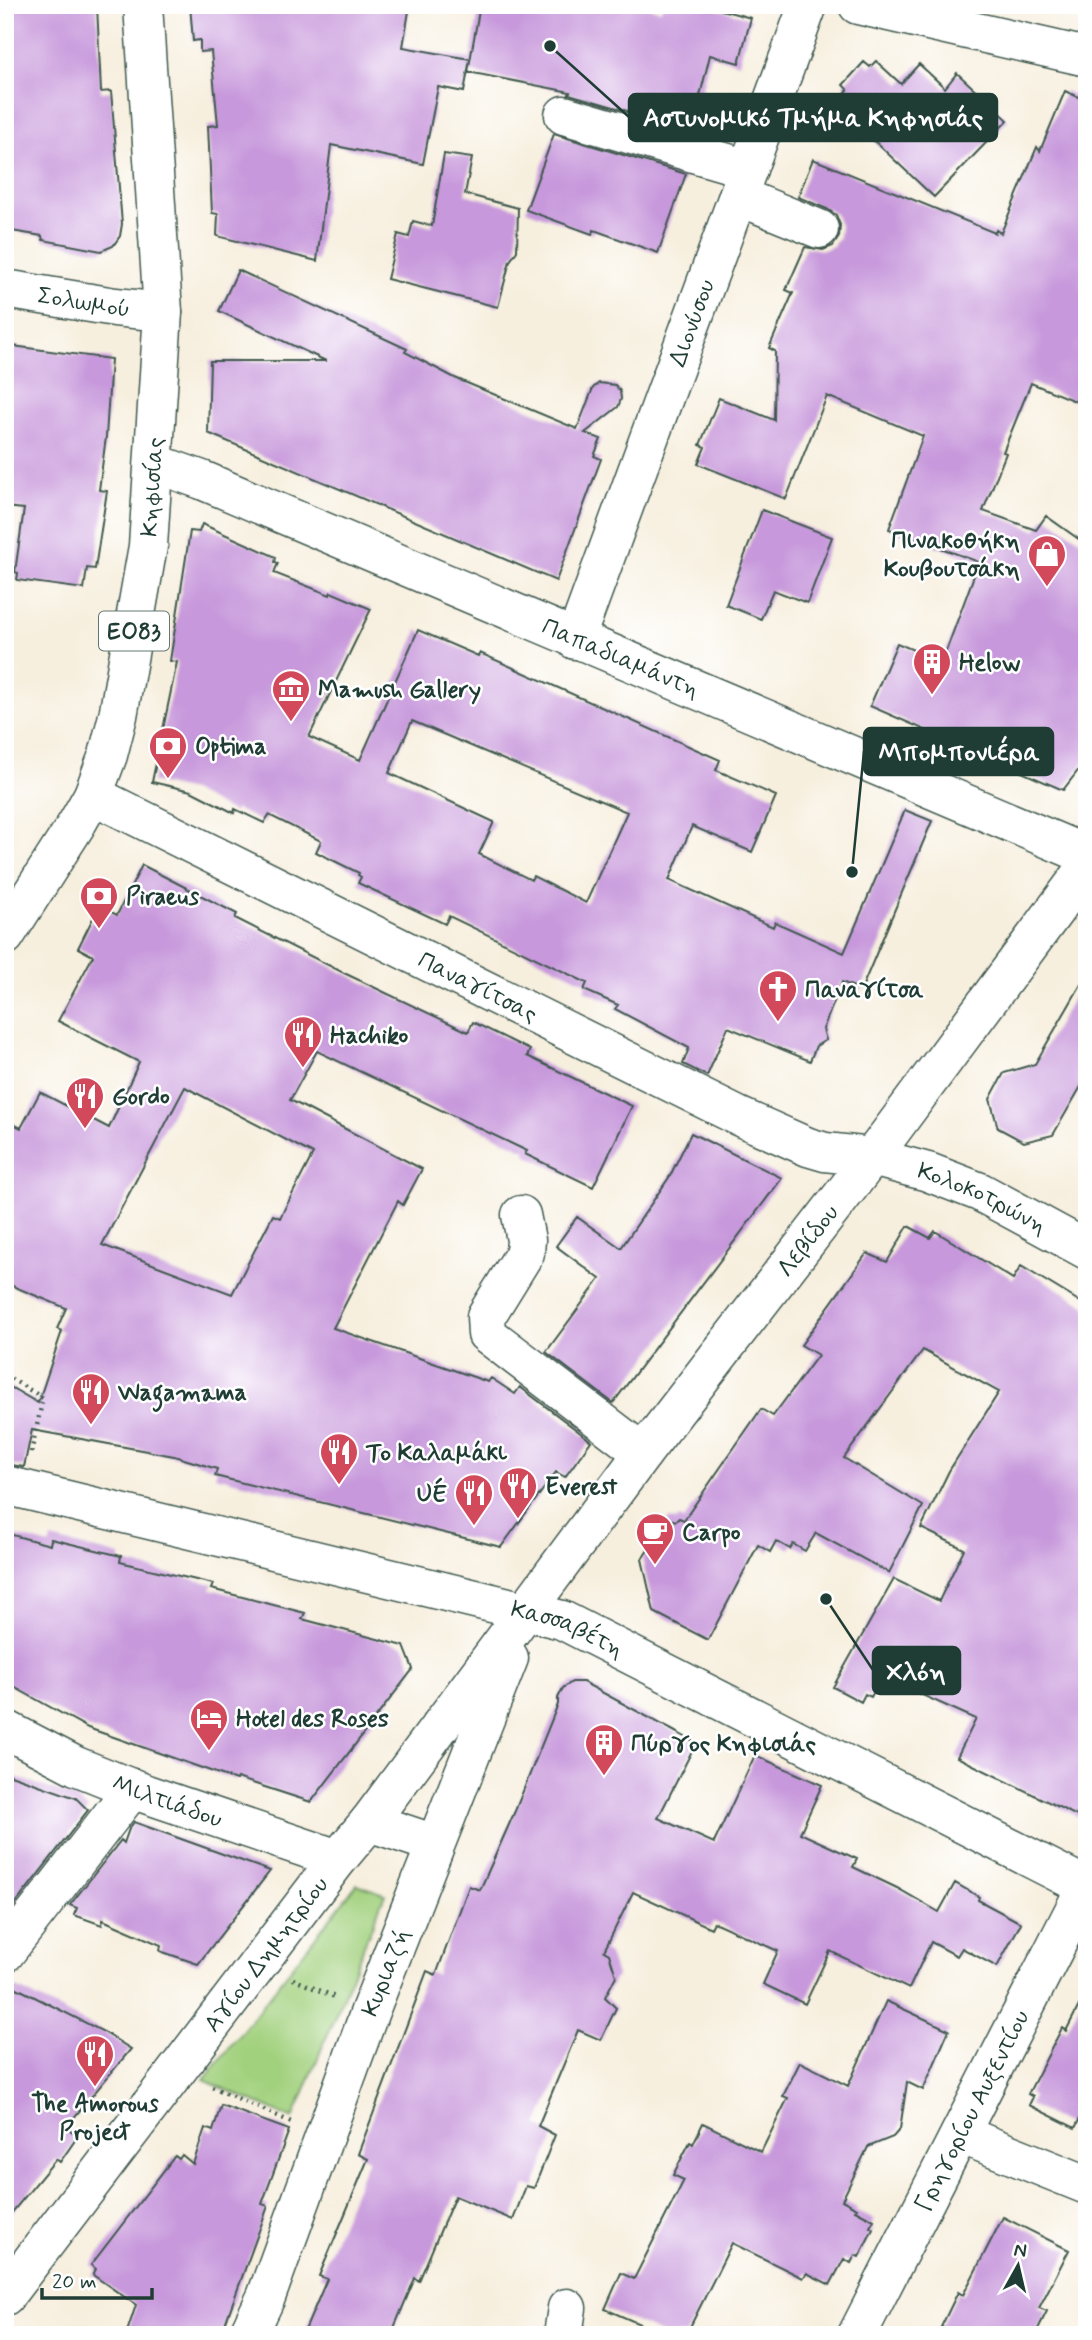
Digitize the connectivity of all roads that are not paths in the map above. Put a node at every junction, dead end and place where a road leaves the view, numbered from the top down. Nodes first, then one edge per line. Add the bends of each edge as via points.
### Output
1 (144, 5) edge
2 (808, 5) edge
3 (858, 5) edge
4 (1087, 57) edge
5 (564, 115) dead end
6 (743, 183) junction
7 (820, 229) dead end
8 (5, 289) edge
9 (163, 312) junction
10 (155, 463) junction
11 (575, 640) junction
12 (93, 796) junction
13 (1087, 855) edge
14 (1087, 867) edge
15 (5, 936) edge
16 (872, 1157) junction
17 (521, 1215) dead end
18 (1087, 1250) edge
19 (643, 1453) junction
20 (14, 1487) edge
21 (527, 1611) junction
22 (5, 1729) edge
23 (133, 1788) junction
24 (369, 1822) junction
25 (435, 1844) junction
26 (338, 1859) junction
27 (1087, 1887) edge
28 (5, 1953) edge
29 (960, 2134) junction
30 (1087, 2185) edge
31 (5, 2296) edge
32 (248, 2335) edge
33 (857, 2335) edge

1 - 9 street, Κηφισίας / ΕΟ83
2 - 6 street, Διονύσου
3 - 4 street
5 - 6 street
6 - 7 street
6 - 11 street, Διονύσου
8 - 9 street, Σολωμού
9 - 10 street, Κηφισίας / ΕΟ83
10 - 11 street, Παπαδιαμάντη
10 - 12 street, Κηφισίας / ΕΟ83 via 148,546 118,716
11 - 13 street, Παπαδιαμάντη
12 - 15 street, Κηφισίας / ΕΟ83
12 - 16 street, Παναγίτσας via 738,1116 808,1147
14 - 16 street, Λεβίδου
16 - 18 street, Κολοκοτρώνη via 980,1192
16 - 19 street, Λεβίδου
17 - 19 street via 525,1253 485,1316 487,1334
19 - 21 street, Λεβίδου
20 - 21 street, Κασσαβέτη
21 - 24 street, Αγίου Δημητρίου
21 - 25 street, Κυριαζή
21 - 27 street, Κασσαβέτη via 562,1620
22 - 23 street, Μιλτιάδου via 76,1766
23 - 26 street, Μιλτιάδου
23 - 28 street
24 - 25 street
24 - 26 street, Αγίου Δημητρίου
25 - 32 street, Κυριαζή
26 - 31 street, Αγίου Δημητρίου
27 - 29 street, Γρηγορίου Αυξεντίου
29 - 30 street
29 - 33 street, Γρηγορίου Αυξεντίου

